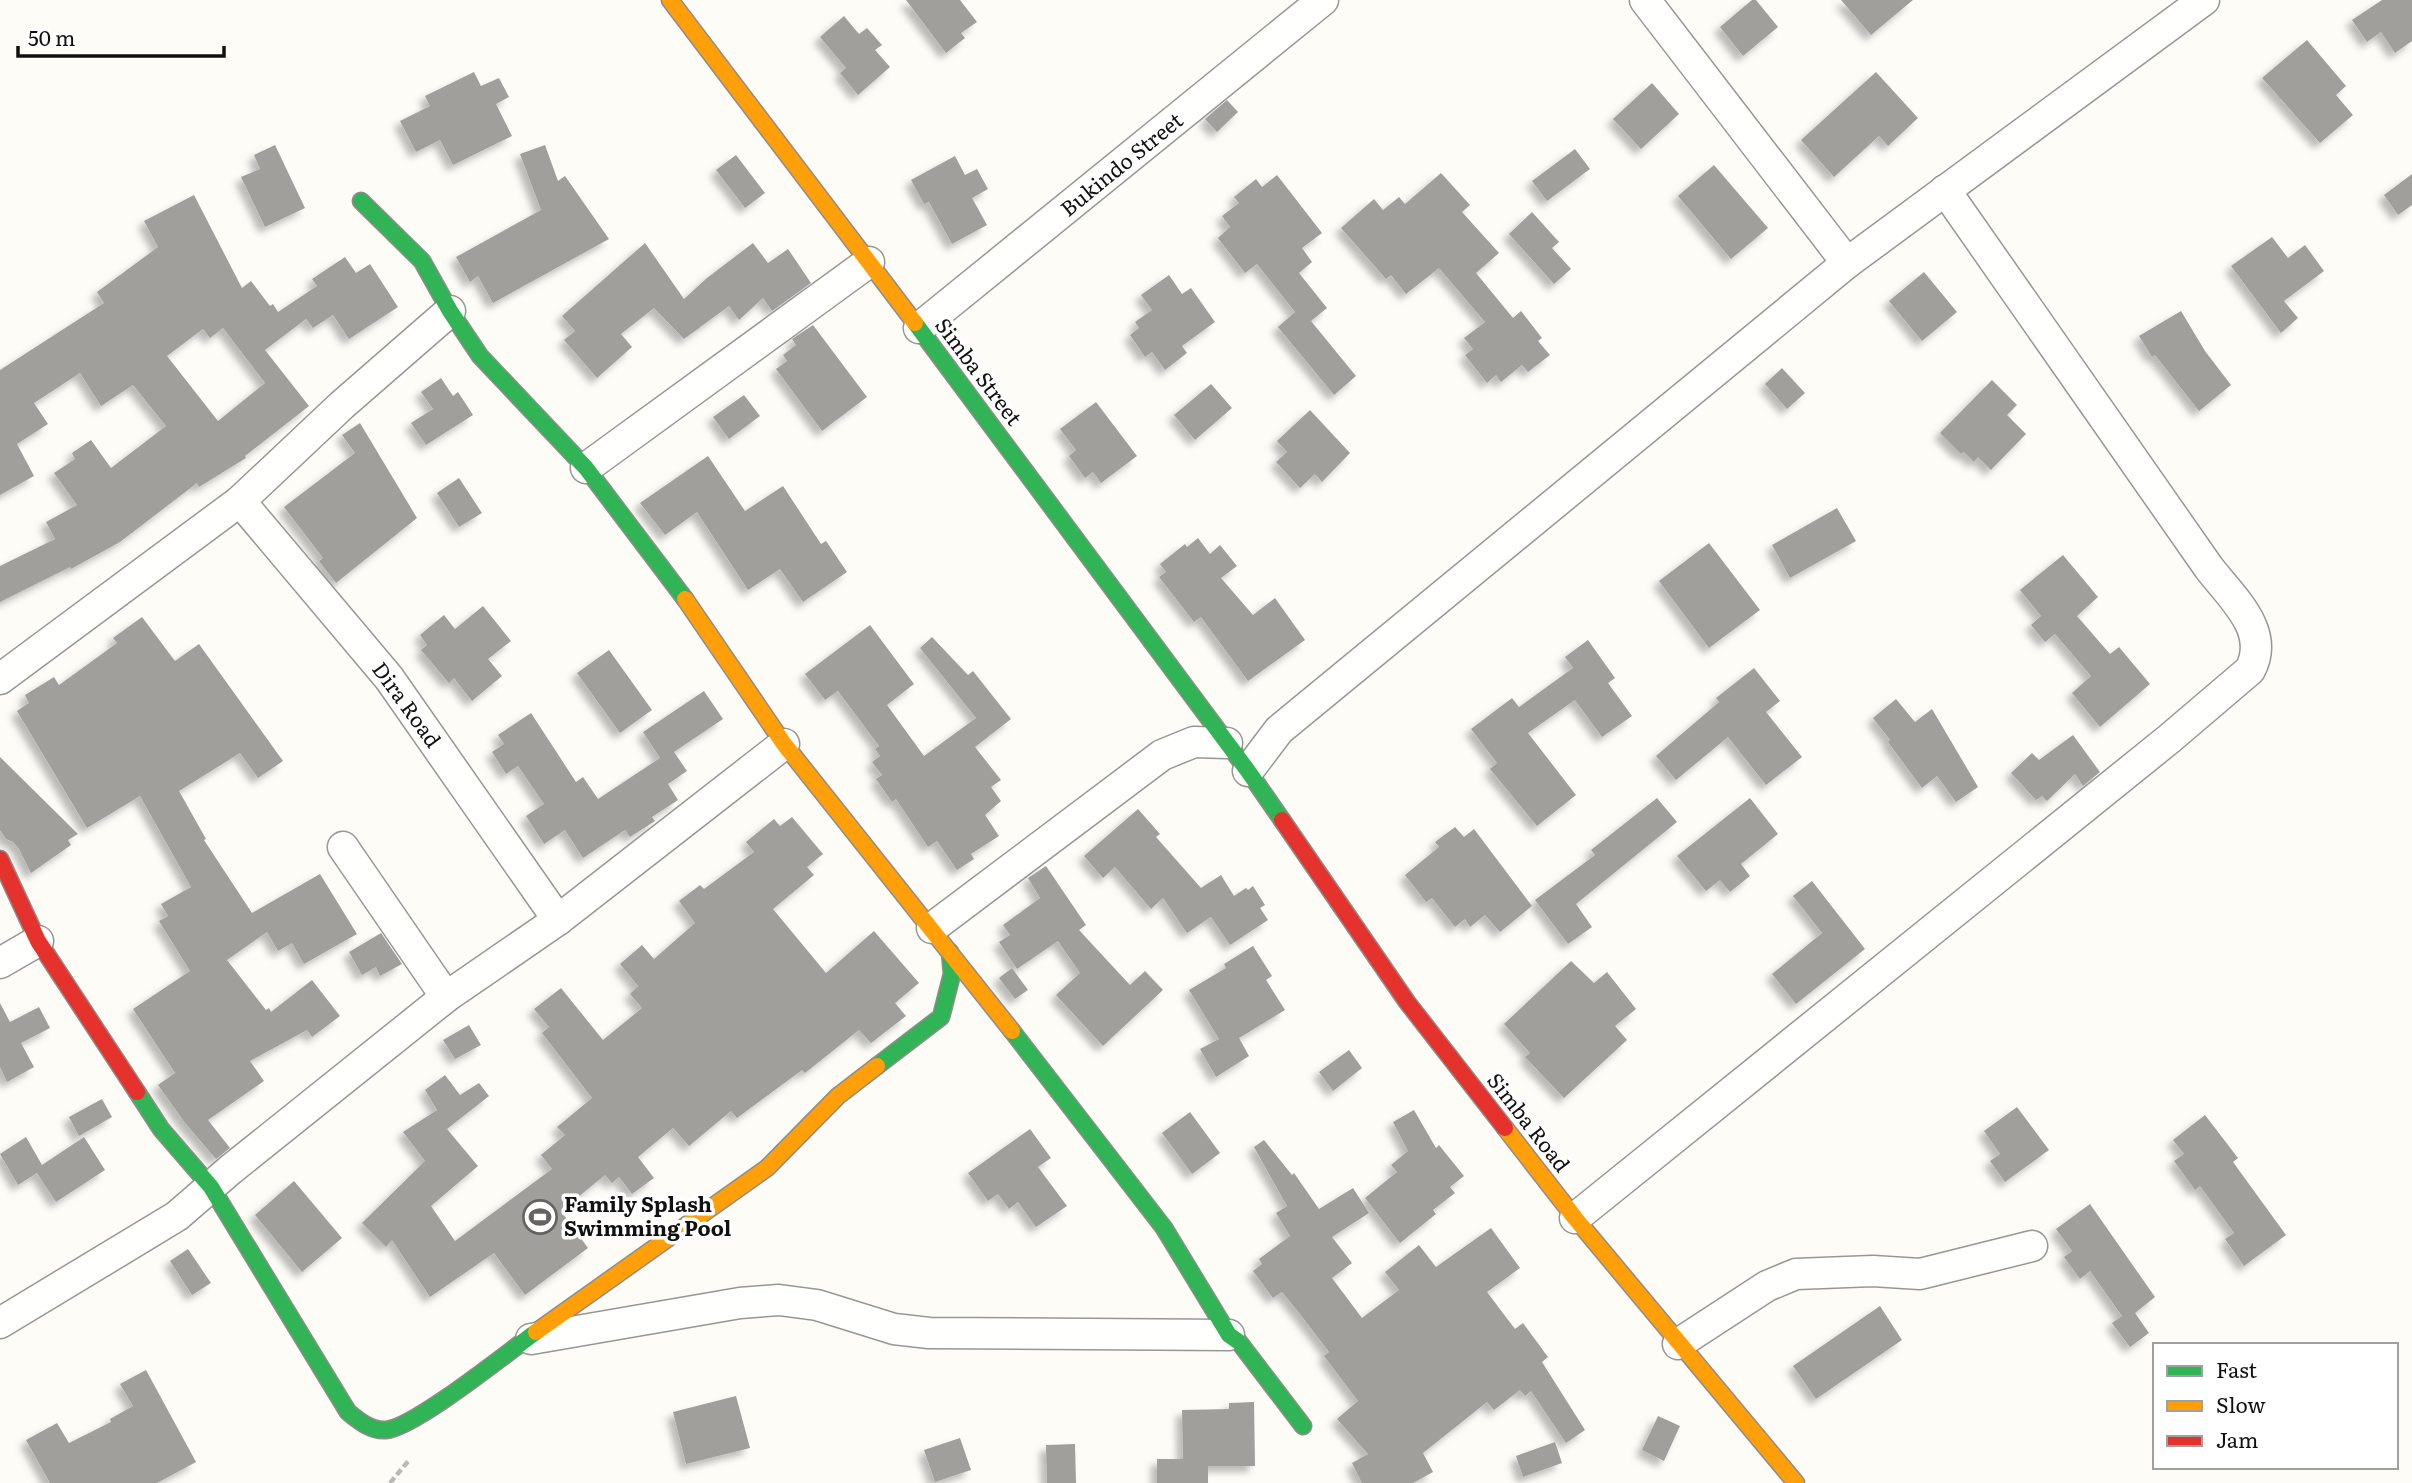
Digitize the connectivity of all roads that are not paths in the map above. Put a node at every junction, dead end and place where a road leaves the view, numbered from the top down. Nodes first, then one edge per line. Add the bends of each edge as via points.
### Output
1 (670, 0) edge
2 (1323, 0) edge
3 (1645, 0) edge
4 (2204, 0) edge
5 (1945, 190) junction
6 (361, 201) dead end
7 (869, 262) junction
8 (1847, 263) junction
9 (450, 311) junction
10 (919, 328) junction
11 (586, 468) junction
12 (240, 501) junction
13 (0, 679) edge
14 (1227, 743) junction
15 (784, 744) junction
16 (1248, 771) junction
17 (343, 847) dead end
18 (0, 859) edge
19 (558, 920) junction
20 (932, 928) junction
21 (38, 941) junction
22 (950, 952) junction
23 (0, 963) edge
24 (446, 997) junction
25 (211, 1187) junction
26 (1575, 1218) junction
27 (2032, 1246) dead end
28 (0, 1322) edge
29 (1229, 1335) junction
30 (524, 1340) junction
31 (1678, 1345) junction
32 (1303, 1426) dead end
33 (1796, 1483) edge

1 - 7 street, Simba Street
2 - 10 street, Bukindo Street
3 - 8 street
4 - 5 street
5 - 8 street
5 - 26 street via 2251,624 2258,647 2256,659 2250,670 2169,739
6 - 9 street via 422,261
7 - 10 street, Simba Street
7 - 11 street
8 - 16 street via 1279,730
9 - 11 street via 480,356
9 - 12 street
10 - 14 street, Simba Street
11 - 15 street via 674,583
12 - 13 street
12 - 19 street, Dira Road via 389,678
14 - 16 street, Simba Street
14 - 20 street via 1194,743 1162,755
15 - 19 street
15 - 20 street
16 - 26 street, Simba Road via 1408,1002
17 - 24 street
18 - 21 street
19 - 24 street
20 - 22 street
21 - 23 street
21 - 25 street via 161,1129
22 - 29 street via 1164,1228
22 - 30 street via 952,974 941,1017 838,1096 767,1168
24 - 25 street
25 - 28 street via 177,1216
25 - 30 street via 348,1412 375,1430 399,1428 412,1421
26 - 31 street, Simba Road
27 - 31 street via 1920,1273 1796,1274 1767,1286
29 - 30 street via 929,1333 894,1329 817,1305 779,1300
29 - 32 street
31 - 33 street, Simba Road

